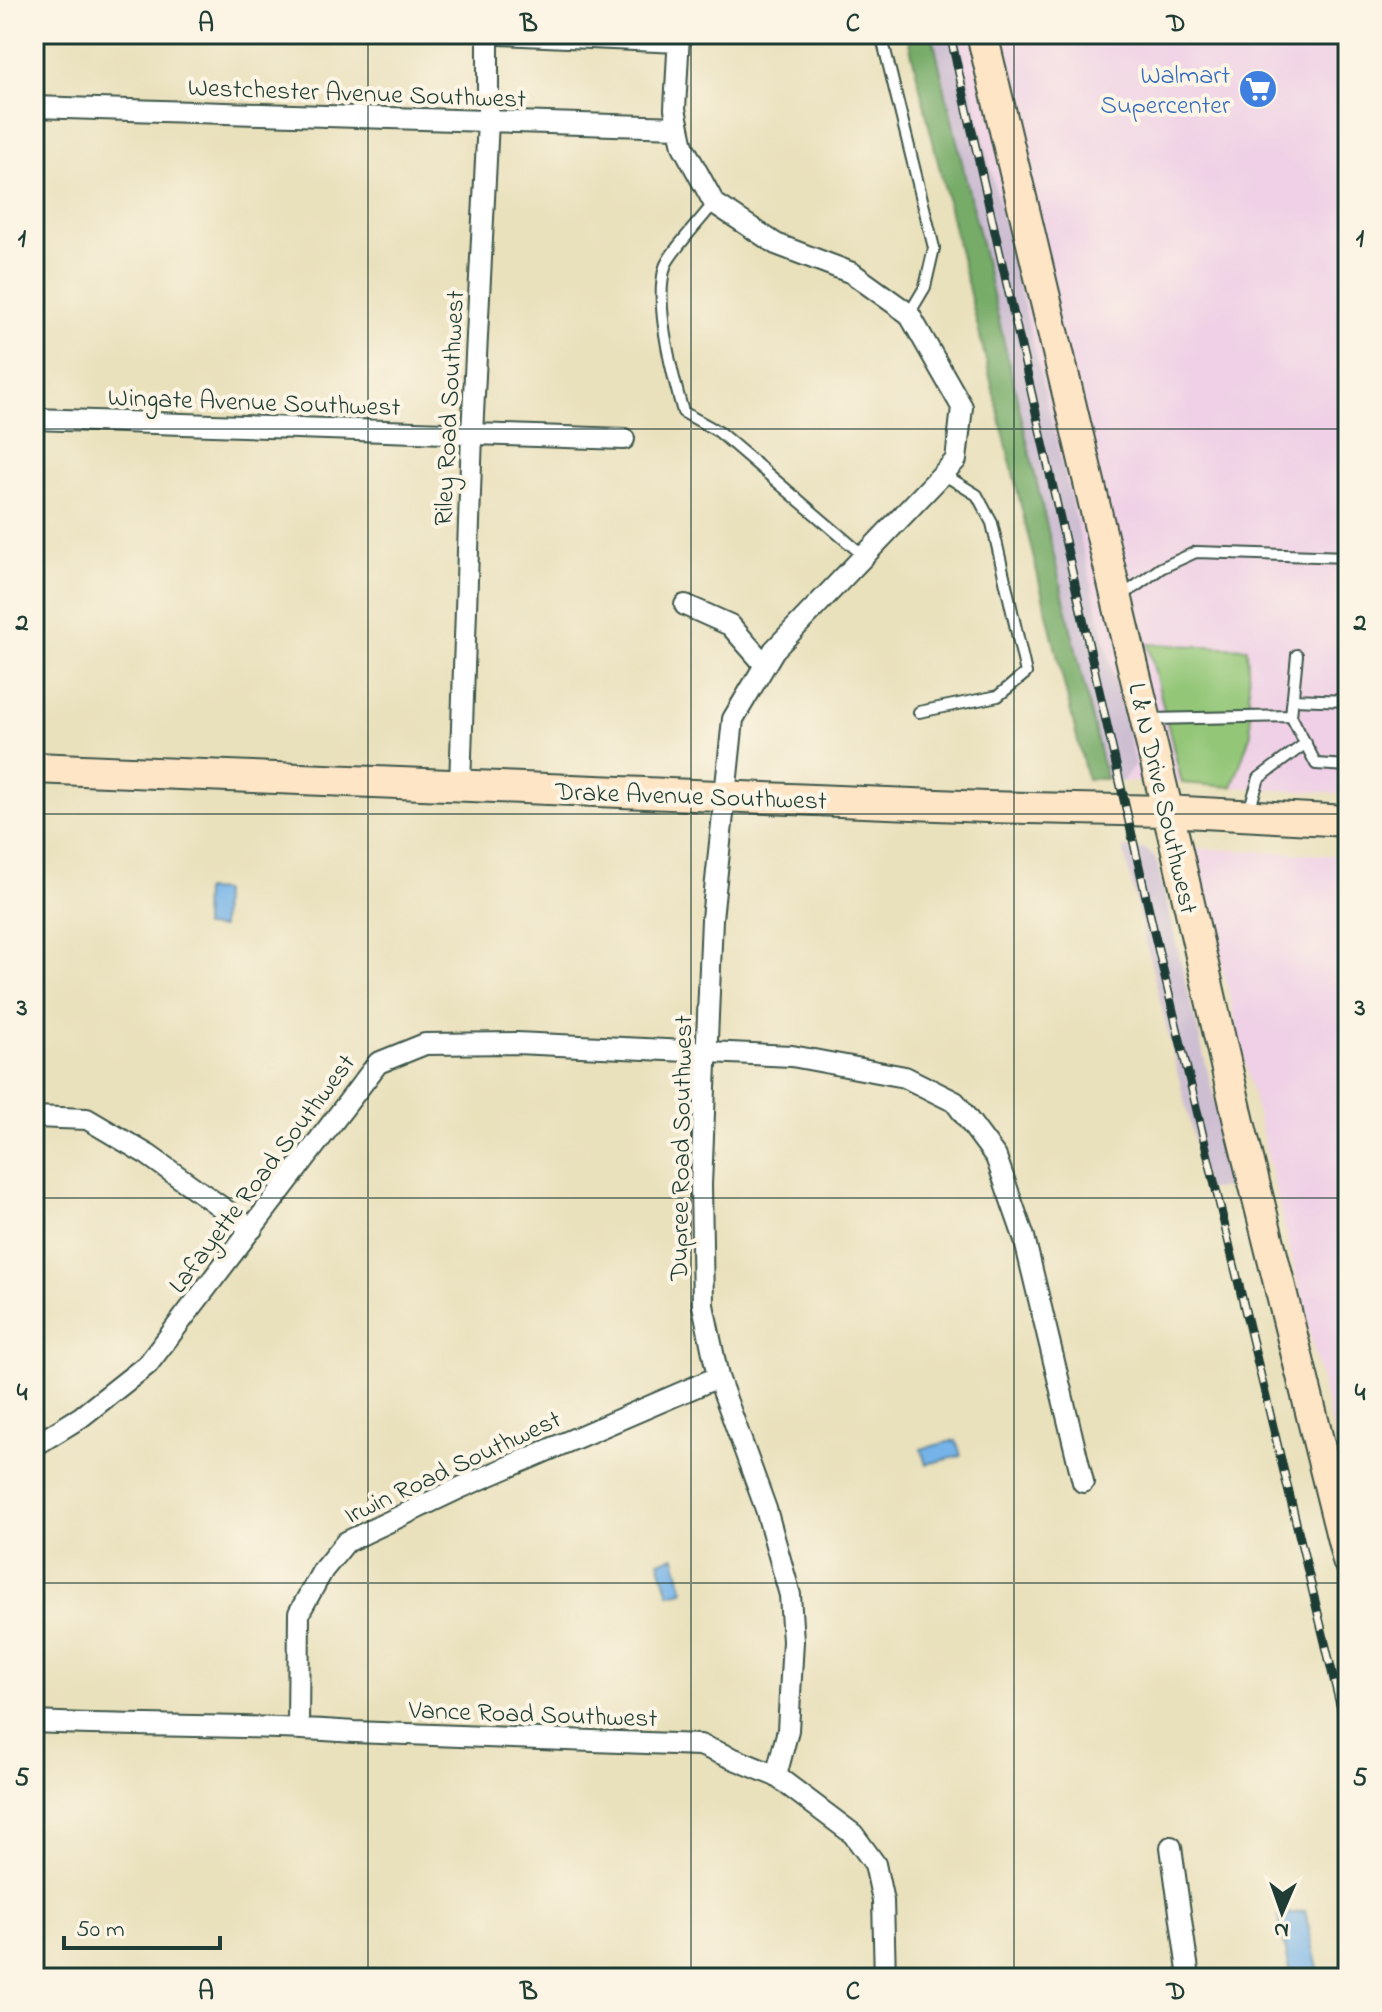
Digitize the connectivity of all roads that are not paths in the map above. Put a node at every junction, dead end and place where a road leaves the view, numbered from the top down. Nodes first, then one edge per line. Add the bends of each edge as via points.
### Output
1 (488, 34) edge
2 (501, 34) edge
3 (881, 34) edge
4 (982, 34) edge
5 (679, 38) edge
6 (34, 107) edge
7 (488, 121) junction
8 (679, 127) junction
9 (714, 203) junction
10 (909, 314) junction
11 (34, 419) edge
12 (472, 434) junction
13 (624, 439) dead end
14 (943, 474) junction
15 (864, 556) junction
16 (1348, 557) edge
17 (1117, 599) junction
18 (685, 605) dead end
19 (1297, 655) dead end
20 (765, 665) junction
21 (1293, 699) junction
22 (1348, 701) edge
23 (919, 712) dead end
24 (1291, 716) junction
25 (1145, 719) junction
26 (1306, 743) junction
27 (1348, 766) edge
28 (34, 768) edge
29 (460, 785) junction
30 (725, 796) junction
31 (1166, 811) junction
32 (1247, 816) junction
33 (1348, 821) edge
34 (706, 1052) junction
35 (34, 1117) edge
36 (252, 1229) junction
37 (718, 1377) junction
38 (34, 1446) edge
39 (1083, 1482) dead end
40 (1348, 1561) edge
41 (34, 1722) edge
42 (298, 1727) junction
43 (776, 1776) junction
44 (1171, 1847) dead end
45 (885, 1978) edge
46 (1189, 1978) edge

1 - 7 street, Riley Road Southwest
2 - 5 street
3 - 10 lane via 934,248 925,287
4 - 17 street, L & N Drive Southwest
5 - 8 street
6 - 7 street, Westchester Avenue Southwest
7 - 8 street, Westchester Avenue Southwest
7 - 12 street, Riley Road Southwest
8 - 9 street via 683,146
9 - 10 street via 776,244 852,273
9 - 15 lane via 665,264 662,302 671,371 683,412 719,432
10 - 14 street via 962,407 956,460
11 - 12 street, Wingate Avenue Southwest
12 - 13 street, Wingate Avenue Southwest
12 - 29 street, Riley Road Southwest
14 - 15 street, Dupree Road Southwest
14 - 23 lane via 977,495 992,523 1026,673 998,696
15 - 20 street, Dupree Road Southwest
16 - 17 lane via 1196,552 1161,568
17 - 25 street, L & N Drive Southwest
18 - 20 street via 730,625
19 - 21 lane
20 - 30 street, Dupree Road Southwest via 733,719
21 - 22 lane
21 - 24 lane
24 - 25 lane
24 - 26 lane
25 - 31 street, L & N Drive Southwest
26 - 27 lane via 1316,764
26 - 32 lane via 1259,778
28 - 29 street, Drake Avenue Southwest
29 - 30 street, Drake Avenue Southwest
30 - 31 street, Drake Avenue Southwest
30 - 34 street, Dupree Road Southwest
31 - 32 street, Drake Avenue Southwest
31 - 40 street, L & N Drive Southwest
32 - 33 street, Drake Avenue Southwest
34 - 36 street, Lafayette Road Southwest via 425,1044 378,1063
34 - 37 street, Dupree Road Southwest via 703,1305
34 - 39 street, Lafayette Road Southwest via 792,1056 905,1077 955,1102 996,1157 1024,1237
35 - 36 street via 87,1119
36 - 38 street, Lafayette Road Southwest via 148,1364
37 - 42 street, Irwin Road Southwest via 346,1542 299,1613
37 - 43 street, Dupree Road Southwest via 766,1509 790,1595 788,1730
41 - 42 street, Vance Road Southwest
42 - 43 street, Vance Road Southwest via 700,1745
43 - 45 street, Vance Road Southwest via 853,1834 875,1864 883,1901
44 - 46 street

